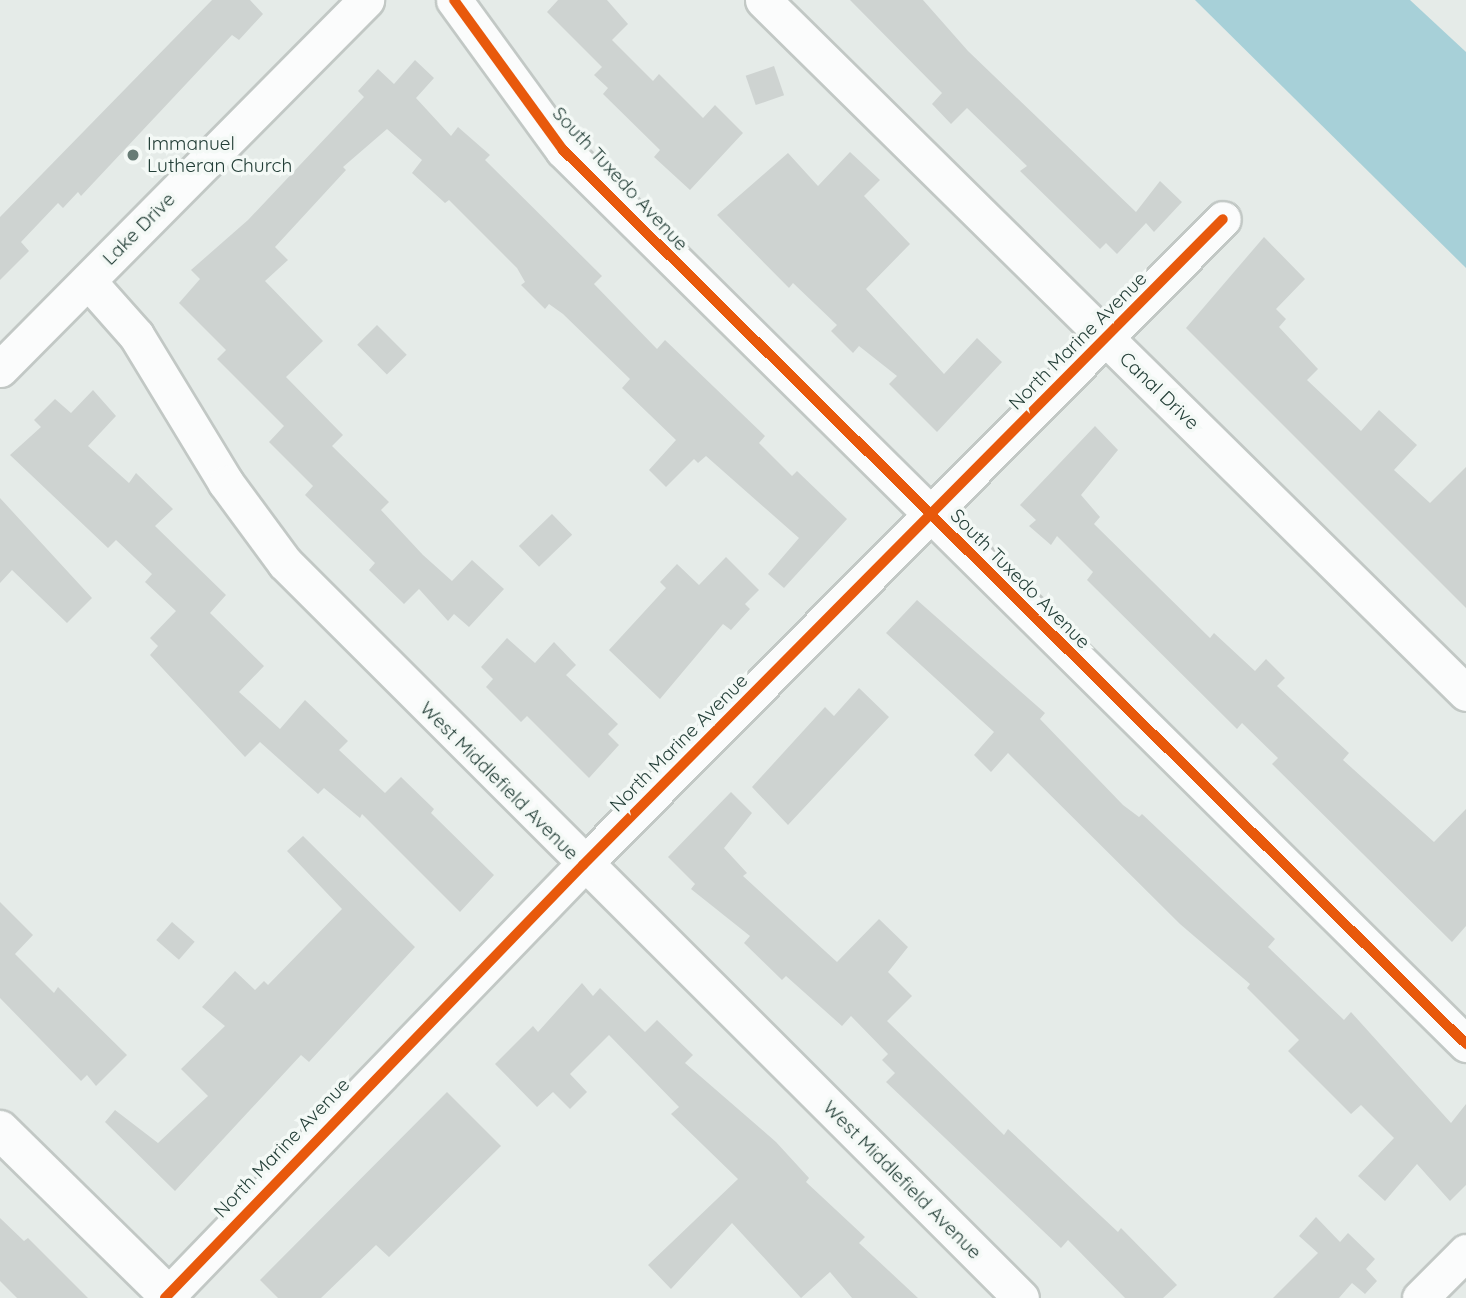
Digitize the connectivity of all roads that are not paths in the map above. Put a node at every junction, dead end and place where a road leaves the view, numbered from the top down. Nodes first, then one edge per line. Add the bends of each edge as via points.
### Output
1 (366, 0) edge
2 (454, 0) edge
3 (763, 0) edge
4 (1223, 219) dead end
5 (88, 281) junction
6 (1105, 338) junction
7 (0, 369) edge
8 (930, 515) junction
9 (1466, 693) edge
10 (583, 865) junction
11 (1466, 1044) edge
12 (0, 1130) edge
13 (1466, 1252) edge
14 (168, 1297) edge
15 (1021, 1298) edge
16 (1420, 1298) edge

1 - 5 street, Lake Drive
2 - 8 street, South Tuxedo Avenue via 563,150
3 - 6 street, Canal Drive
4 - 6 street, North Marine Avenue
5 - 7 street, Lake Drive
5 - 10 street, West Middlefield Avenue via 136,335 226,483 285,563
6 - 8 street, North Marine Avenue
6 - 9 street, Canal Drive
8 - 10 street, North Marine Avenue
8 - 11 street, South Tuxedo Avenue
10 - 14 street, North Marine Avenue
10 - 15 street, West Middlefield Avenue
12 - 14 street
13 - 16 street

